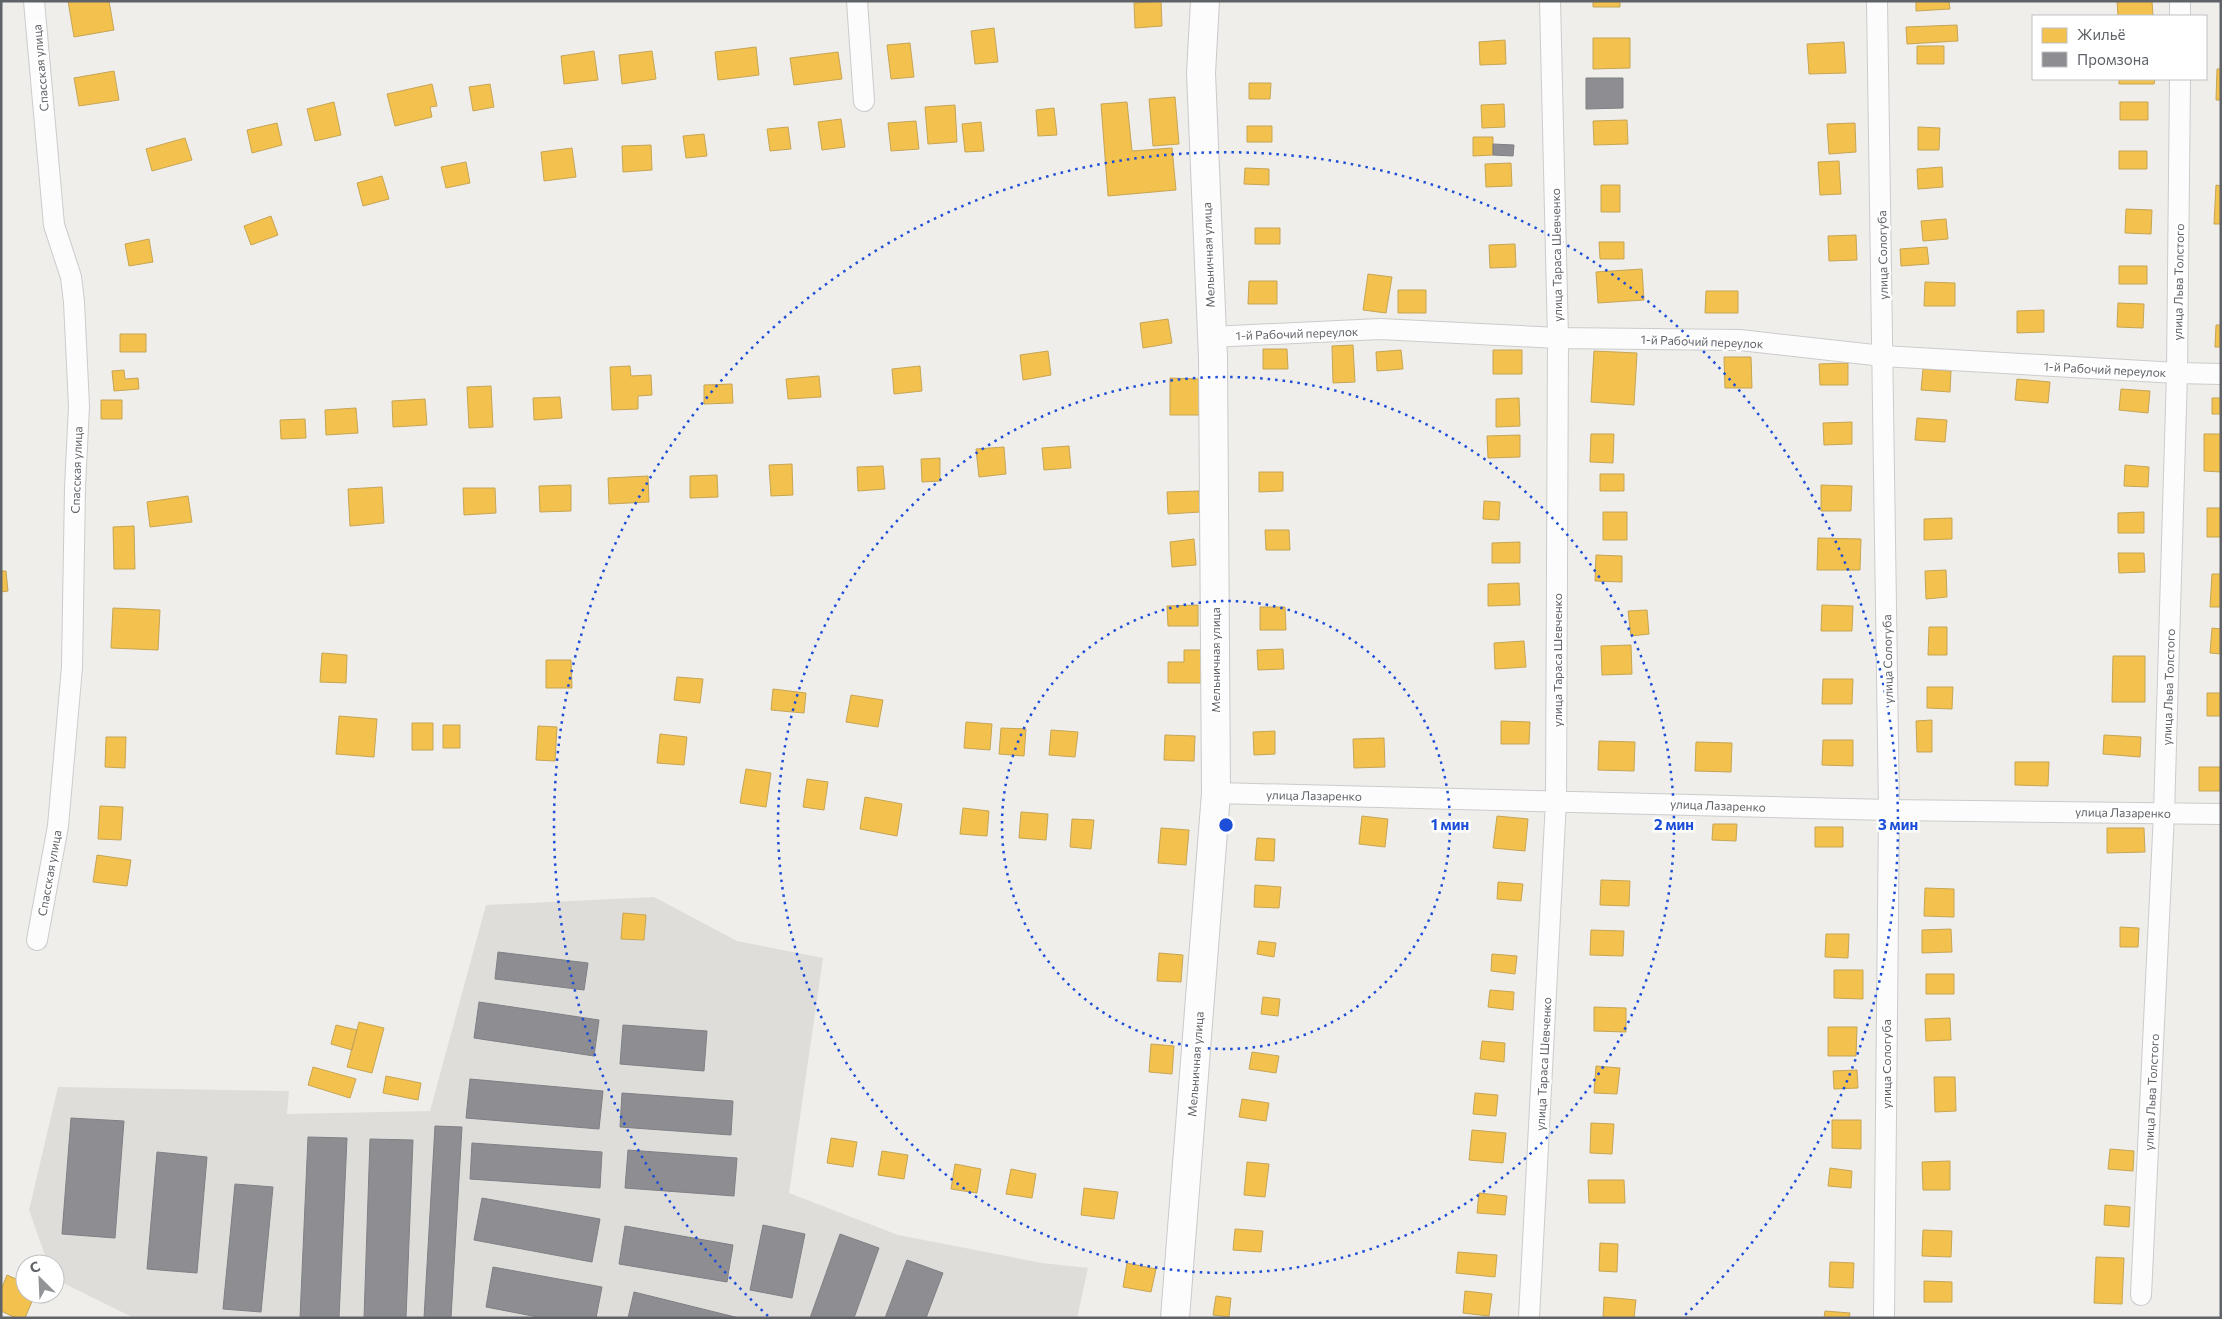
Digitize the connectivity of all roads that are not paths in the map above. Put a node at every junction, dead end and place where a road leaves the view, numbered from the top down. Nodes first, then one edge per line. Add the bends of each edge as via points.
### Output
1 (34, 1) edge
2 (857, 1) edge
3 (1205, 1) edge
4 (1550, 1) edge
5 (1877, 1) edge
6 (2180, 1) edge
7 (2180, 15) edge
8 (2180, 80) edge
9 (864, 101) dead end
10 (1212, 337) junction
11 (1558, 338) junction
12 (1883, 356) junction
13 (2177, 373) junction
14 (2221, 374) edge
15 (1216, 793) junction
16 (1556, 801) junction
17 (1888, 810) junction
18 (2164, 813) junction
19 (2221, 814) edge
20 (37, 940) dead end
21 (2140, 1295) dead end
22 (1175, 1318) edge
23 (1529, 1318) edge
24 (1884, 1318) edge

1 - 20 street, Спасская улица via 54,225 71,277 74,302 79,406 72,668 58,826
2 - 9 street
3 - 10 main road, Мельничная улица via 1201,73
4 - 11 street, улица Тараса Шевченко
5 - 12 street, улица Сологуба
6 - 7 street
8 - 13 street, улица Льва Толстого
10 - 11 street, 1-й Рабочий переулок via 1380,329
10 - 15 main road, Мельничная улица
11 - 12 street, 1-й Рабочий переулок via 1740,340
11 - 16 street, улица Тараса Шевченко
12 - 13 street, 1-й Рабочий переулок
12 - 17 street, улица Сологуба
13 - 14 street, 1-й Рабочий переулок
13 - 18 street, улица Льва Толстого
15 - 16 street, улица Лазаренко
15 - 22 main road, Мельничная улица
16 - 17 street, улица Лазаренко
16 - 23 street, улица Тараса Шевченко
17 - 18 street, улица Лазаренко
17 - 24 street, улица Сологуба
18 - 19 street, улица Лазаренко
18 - 21 street, улица Льва Толстого

